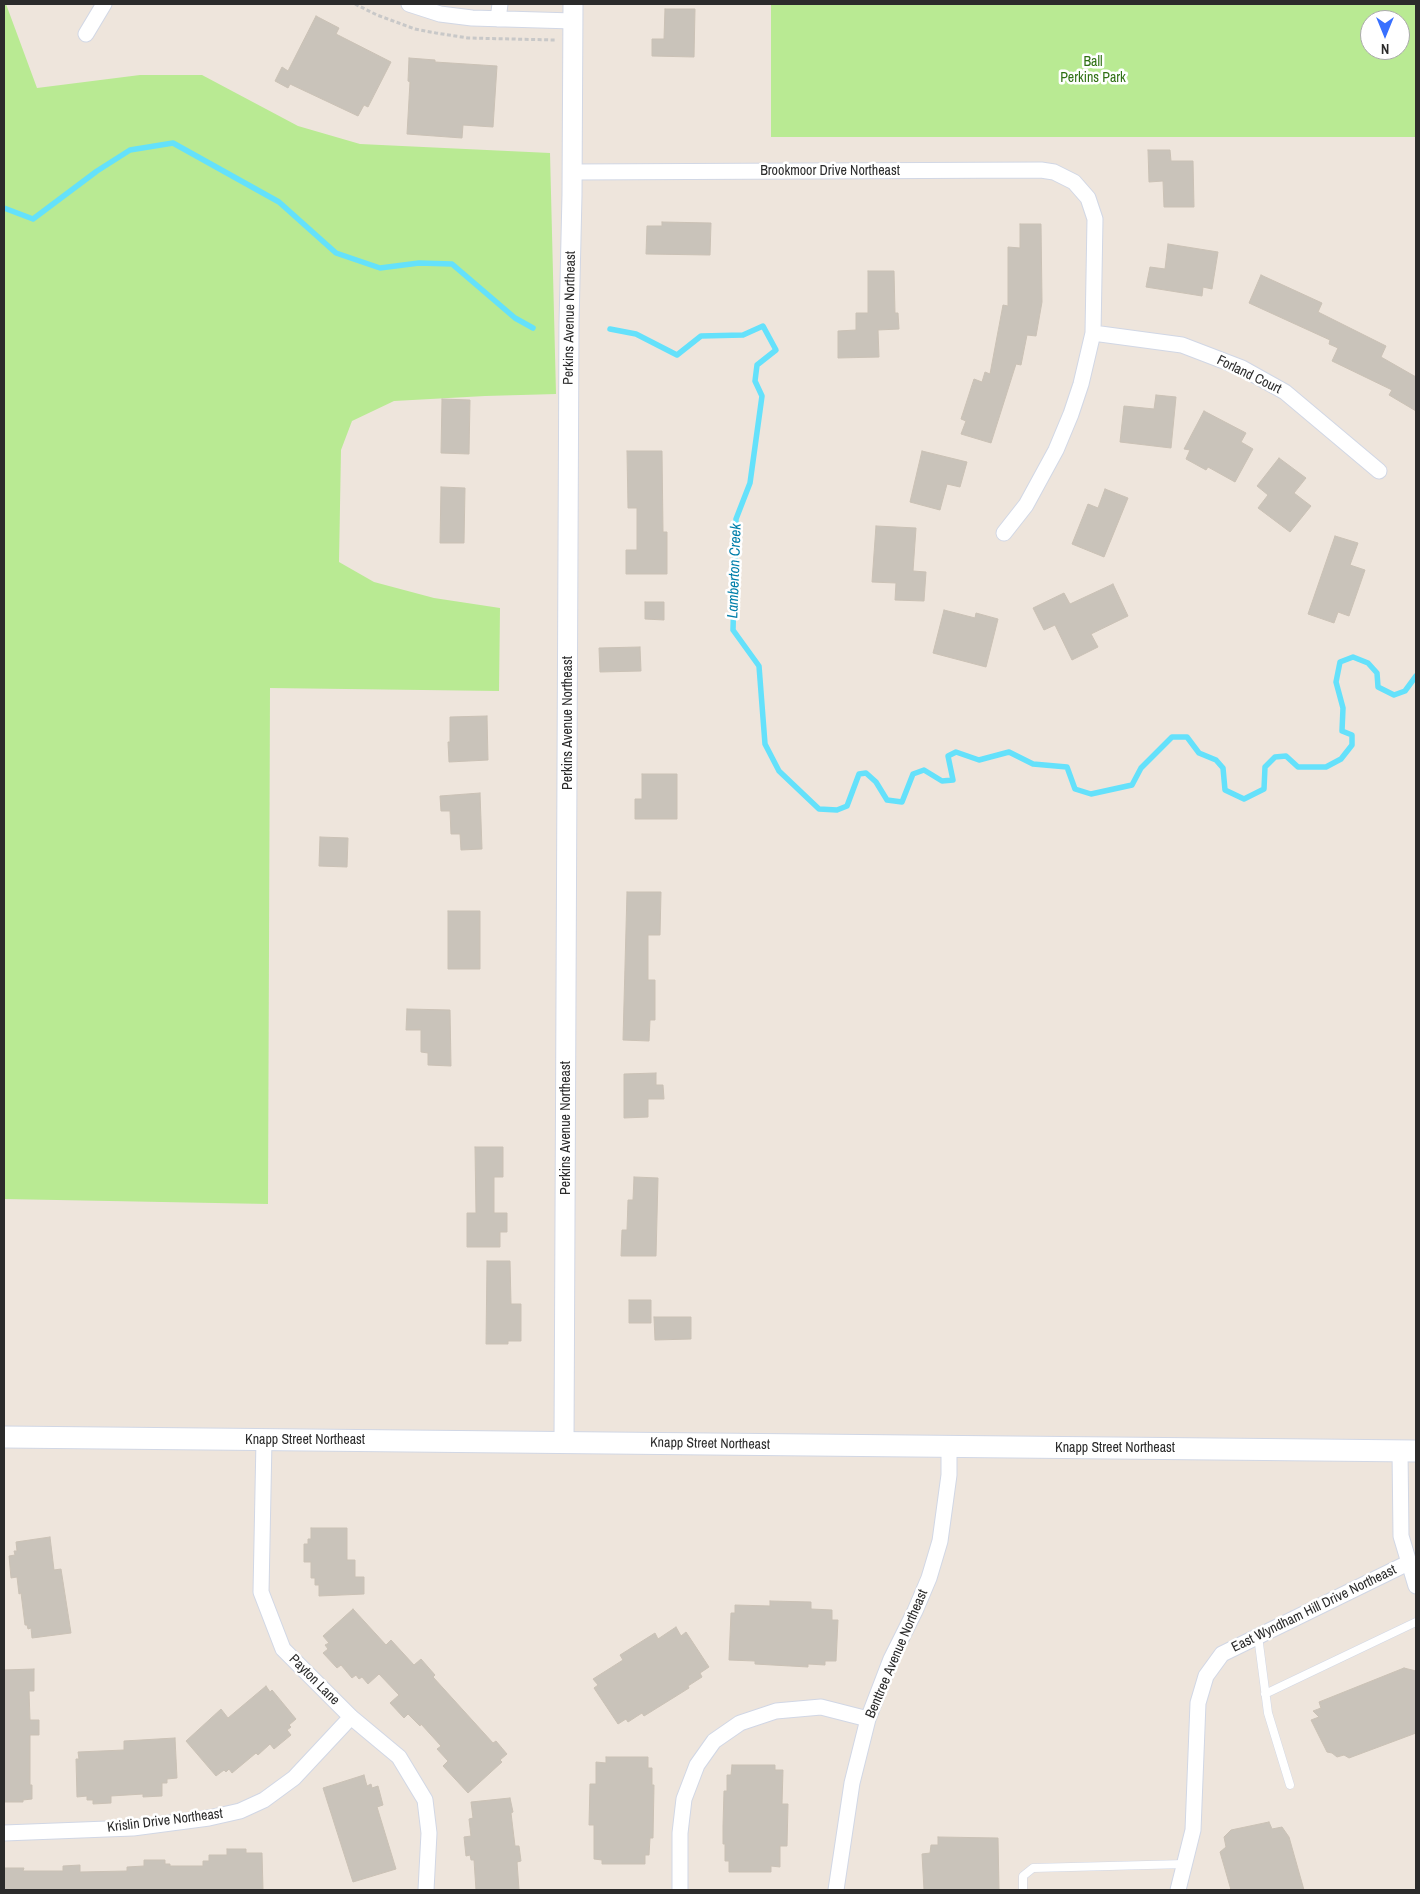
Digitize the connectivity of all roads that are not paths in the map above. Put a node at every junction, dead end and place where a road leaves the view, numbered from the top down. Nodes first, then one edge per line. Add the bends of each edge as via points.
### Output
1 (104, 4) edge
2 (409, 4) edge
3 (499, 11) edge
4 (573, 12) edge
5 (86, 34) dead end
6 (572, 172) junction
7 (1093, 333) junction
8 (1379, 471) dead end
9 (1004, 533) dead end
10 (4, 1437) edge
11 (264, 1440) junction
12 (564, 1442) junction
13 (949, 1447) junction
14 (1408, 1451) edge
15 (1413, 1555) edge
16 (1416, 1586) edge
17 (1416, 1622) edge
18 (1258, 1636) junction
19 (1265, 1694) junction
20 (351, 1717) junction
21 (868, 1719) junction
22 (1290, 1785) dead end
23 (4, 1833) edge
24 (1185, 1864) junction
25 (426, 1890) edge
26 (680, 1890) edge
27 (836, 1890) edge
28 (1023, 1890) edge
29 (1178, 1890) edge

1 - 5 street
2 - 3 street via 440,14
3 - 4 street
4 - 6 street, Perkins Avenue Northeast
6 - 7 street, Brookmoor Drive Northeast via 1054,172 1065,176 1081,190 1095,219
6 - 12 street, Perkins Avenue Northeast
7 - 8 street, Forland Court via 1182,345 1242,368 1285,392
7 - 9 street via 1081,384 1056,450 1026,505
10 - 11 main road, Knapp Street Northeast
11 - 12 main road, Knapp Street Northeast
11 - 20 street, Payton Lane via 261,1592 283,1649
12 - 13 main road, Knapp Street Northeast
13 - 14 main road, Knapp Street Northeast
13 - 21 street, Benttree Avenue Northeast via 949,1475 937,1550 929,1578 891,1659
14 - 15 street via 1401,1536
15 - 16 street
15 - 18 street, East Wyndham Hill Drive Northeast
17 - 19 lane
18 - 19 lane
18 - 24 street, East Wyndham Hill Drive Northeast via 1222,1654 1206,1676 1198,1702 1193,1830
19 - 22 lane
20 - 23 street, Krislin Drive Northeast via 294,1778 264,1800 240,1811 133,1828
20 - 25 street, Payton Lane via 399,1757 425,1800 429,1833
21 - 26 street via 821,1708 776,1711 740,1723 714,1742 697,1765 684,1798
21 - 27 street, Benttree Avenue Northeast via 852,1783
24 - 28 lane via 1032,1868 1023,1876
24 - 29 street, East Wyndham Hill Drive Northeast

